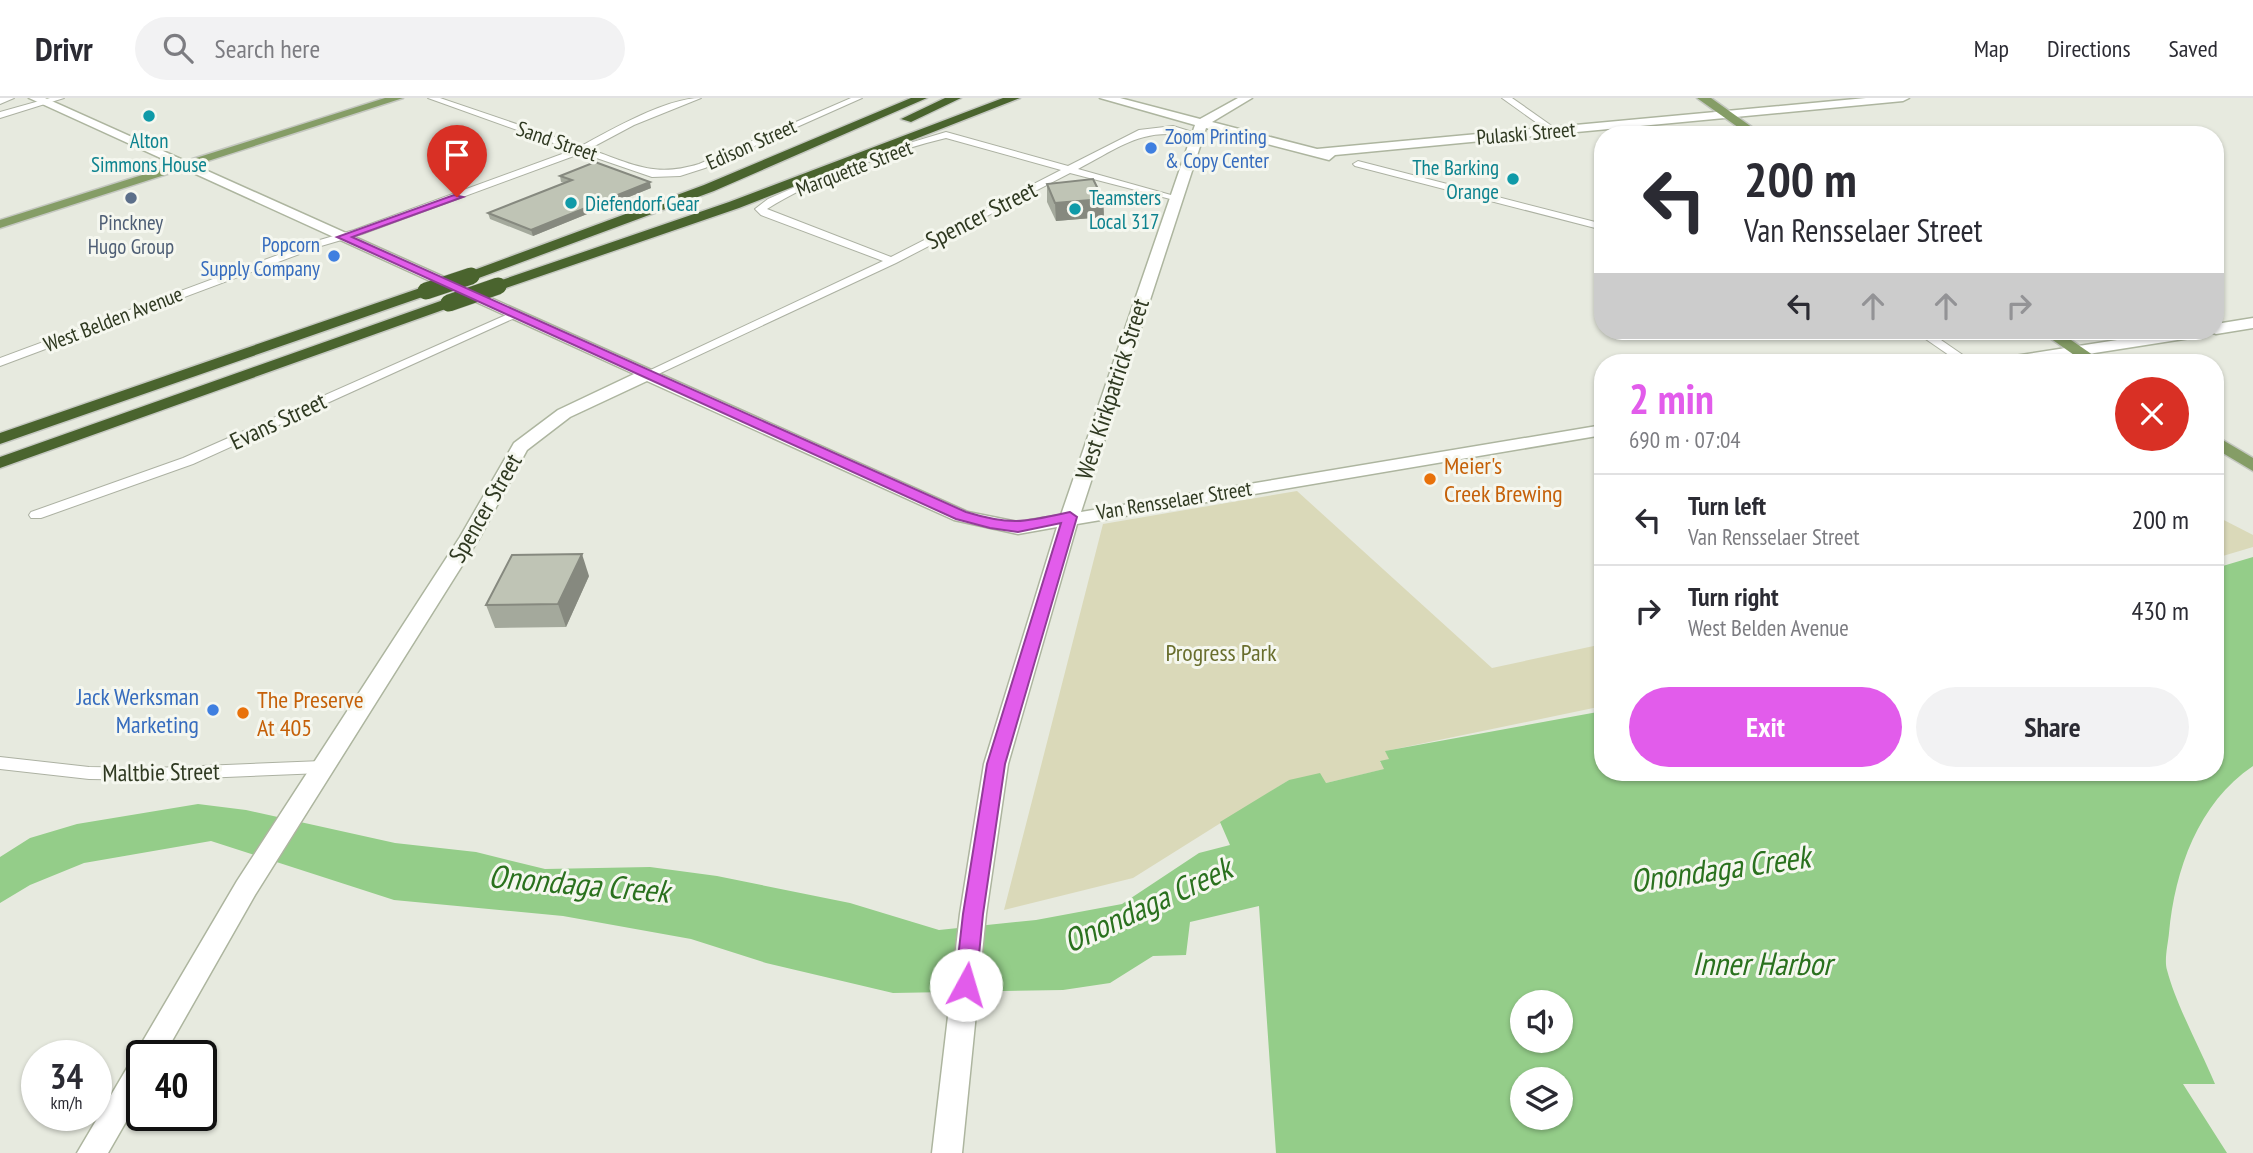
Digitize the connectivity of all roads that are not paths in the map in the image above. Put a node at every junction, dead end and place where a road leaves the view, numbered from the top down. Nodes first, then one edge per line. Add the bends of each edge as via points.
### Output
1 (10, 98) edge
2 (60, 98) edge
3 (397, 98) edge
4 (432, 98) edge
5 (697, 98) edge
6 (858, 98) edge
7 (884, 98) edge
8 (921, 98) edge
9 (955, 98) edge
10 (1014, 98) edge
11 (1106, 98) edge
12 (1246, 98) edge
13 (1506, 98) edge
14 (1703, 98) edge
15 (1903, 98) edge
16 (40, 100) edge
17 (0, 101) edge
18 (0, 114) edge
19 (1168, 114) junction
20 (1727, 114) junction
21 (1605, 126) edge
22 (1744, 126) edge
23 (1594, 127) edge
24 (1199, 129) junction
25 (880, 131) dead end
26 (1554, 131) junction
27 (1142, 132) junction
28 (1376, 148) junction
29 (581, 150) junction
30 (829, 153) dead end
31 (1317, 153) junction
32 (1358, 164) junction
33 (184, 166) junction
34 (1068, 170) junction
35 (683, 173) joint
36 (1174, 199) junction
37 (668, 204) junction
38 (0, 224) edge
39 (1594, 225) edge
40 (342, 237) junction
41 (590, 253) junction
42 (892, 261) junction
43 (514, 314) junction
44 (2253, 323) edge
45 (2224, 328) edge
46 (1934, 340) edge
47 (2061, 340) edge
48 (2146, 340) edge
49 (2077, 351) junction
50 (1956, 354) edge
51 (2058, 354) edge
52 (2082, 354) edge
53 (0, 362) edge
54 (648, 374) junction
55 (1594, 431) edge
56 (0, 439) edge
57 (2224, 447) edge
58 (0, 463) edge
59 (2253, 466) edge
60 (36, 515) dead end
61 (1070, 517) junction
62 (0, 764) edge
63 (322, 767) junction
64 (158, 1040) edge
65 (126, 1095) edge
66 (92, 1153) edge
67 (947, 1153) edge

1 - 17 street
2 - 16 street
3 - 33 main road
4 - 29 street, Sand Street
5 - 29 street, West Belden Avenue via 631,123
6 - 35 street, Edison Street
7 - 37 highway
8 - 37 highway
9 - 25 highway
10 - 41 highway via 734,205
11 - 19 street
12 - 24 street
13 - 26 street
14 - 20 main road
15 - 20 street, Pulaski Street
16 - 18 street
16 - 33 street, Van Rensselaer Street
19 - 24 street
19 - 27 street, Spencer Street
20 - 21 street, Pulaski Street
20 - 22 main road
23 - 26 street, Pulaski Street
24 - 27 street, Spencer Street
24 - 31 street
24 - 36 street, West Kirkpatrick Street
26 - 28 street, Pulaski Street
27 - 34 street, Spencer Street
28 - 31 street, Pulaski Street
28 - 32 street via 1361,153
29 - 35 street, Sand Street via 652,174
29 - 40 street, West Belden Avenue
30 - 41 highway
31 - 32 street
32 - 39 street
33 - 38 main road
33 - 40 street, Van Rensselaer Street
34 - 36 street
34 - 42 street, Spencer Street
34 - 42 street, Marquette Street via 957,137 938,136 814,183 760,209
36 - 61 street, West Kirkpatrick Street
37 - 56 highway, bridge
40 - 43 street, Van Rensselaer Street
40 - 53 street, West Belden Avenue
41 - 58 highway, bridge
42 - 54 street, Spencer Street
43 - 54 street, Van Rensselaer Street
43 - 60 street, Evans Street via 188,461
44 - 45 street
46 - 50 street
47 - 49 main road
48 - 49 street
49 - 51 street
49 - 52 main road
54 - 61 street, Van Rensselaer Street via 961,516 1018,527
54 - 63 street, Spencer Street via 561,415 520,447 406,641
55 - 61 street, Van Rensselaer Street
57 - 59 main road
61 - 67 street, West Kirkpatrick Street via 996,764 973,914
62 - 63 street, Maltbie Street via 154,774
63 - 64 street, Spencer Street
65 - 66 street

